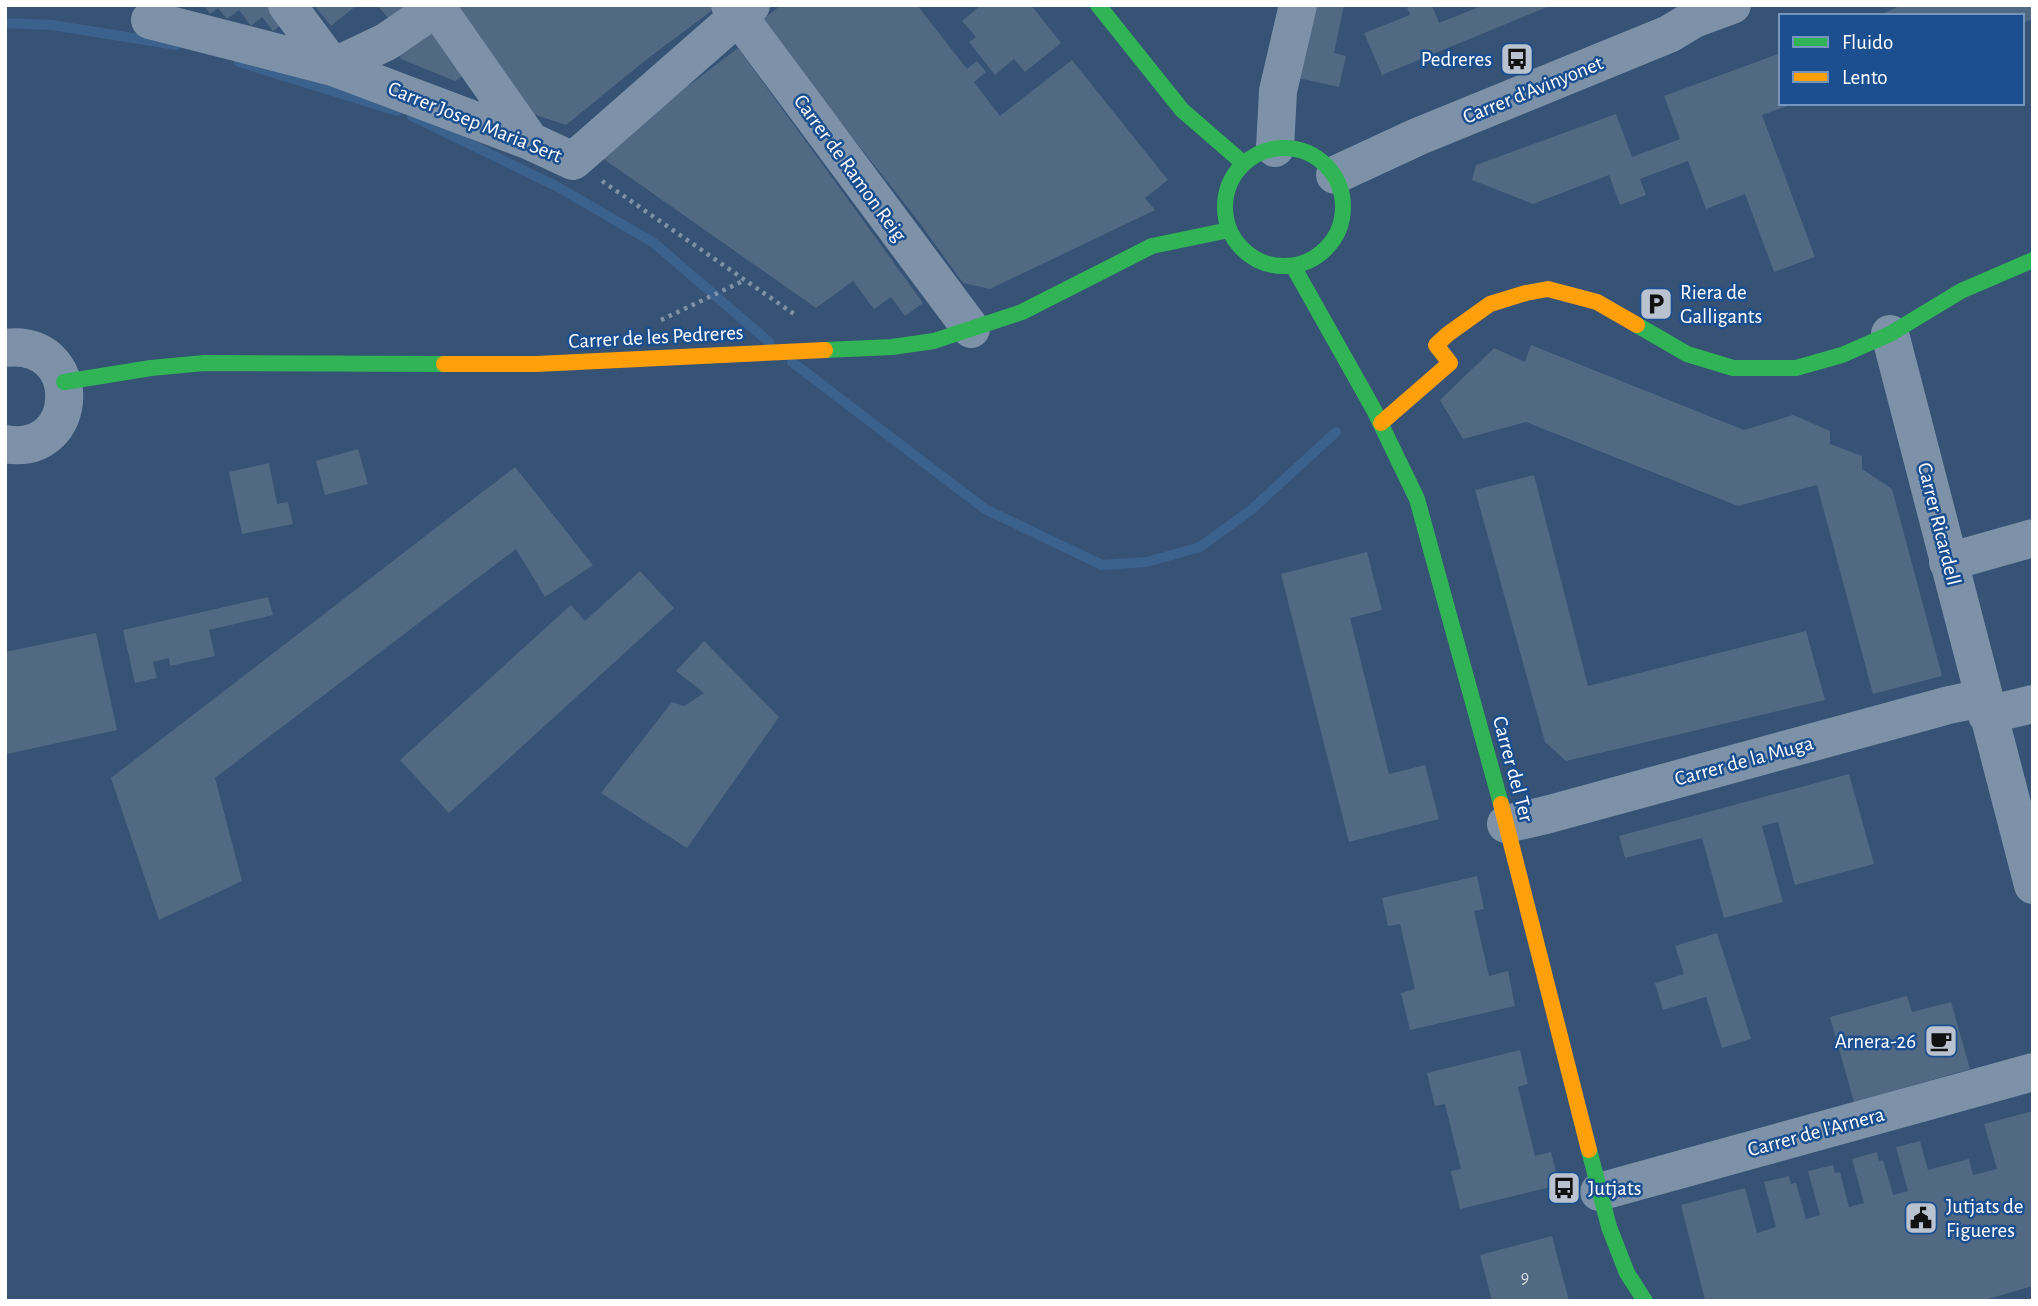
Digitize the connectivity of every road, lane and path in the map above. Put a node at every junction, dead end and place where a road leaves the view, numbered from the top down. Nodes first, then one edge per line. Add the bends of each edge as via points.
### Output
1 (287, 5) edge
2 (1098, 5) edge
3 (1298, 5) edge
4 (1732, 5) edge
5 (437, 6) edge
6 (740, 9) edge
7 (153, 10) edge
8 (1689, 12) edge
9 (333, 67) junction
10 (530, 141) junction
11 (1259, 155) junction
12 (573, 161) junction
13 (1335, 175) junction
14 (1229, 230) junction
15 (2033, 260) edge
16 (1293, 266) junction
17 (745, 280) junction
18 (683, 309) dead end
19 (798, 317) dead end
20 (971, 329) junction
21 (1890, 334) junction
22 (5, 348) edge
23 (64, 383) junction
24 (1381, 423) junction
25 (5, 444) edge
26 (2033, 538) edge
27 (1948, 562) junction
28 (2033, 704) edge
29 (1985, 706) junction
30 (1506, 824) junction
31 (2033, 885) edge
32 (2033, 1072) edge
33 (1600, 1192) junction
34 (1645, 1301) edge

1 - 9 street
2 - 11 street via 1182,110
3 - 11 street
4 - 8 street, Carrer d'Avinyonet
5 - 9 street via 386,43
5 - 10 street
6 - 12 street, Carrer Josep Maria Sert
6 - 20 street, Carrer de Ramon Reig
7 - 9 street, Carrer Josep Maria Sert
8 - 13 street, Carrer d'Avinyonet via 1669,34
9 - 10 street, Carrer Josep Maria Sert
10 - 12 street, Carrer Josep Maria Sert
11 - 13 street via 1293,148 1324,162
11 - 14 street via 1232,177 1224,212
12 - 17 path
13 - 16 street via 1344,213 1339,232 1312,260
14 - 16 street via 1255,259 1273,266
14 - 20 street, Carrer de les Pedreres via 1152,246 1022,312
15 - 21 street via 1961,291
16 - 24 street, Carrer del Ter
17 - 18 path
17 - 19 path
20 - 23 street, Carrer de les Pedreres via 934,341 892,346 536,364 204,363
21 - 24 street via 1796,368 1733,368 1687,354 1597,302 1548,289 1490,304 1448,334 1436,345 1450,363
21 - 27 street, Carrer Ricardell
22 - 23 street via 36,351 53,364
23 - 25 street via 63,413 55,427 30,444
24 - 30 street, Carrer del Ter via 1417,499
26 - 27 street
27 - 29 street, Carrer Ricardell
28 - 29 street, Carrer de la Muga
29 - 30 street, Carrer de la Muga via 1949,705
29 - 31 street, Carrer Ricardell
30 - 33 street, Carrer del Ter
32 - 33 street, Carrer de l'Arnera
33 - 34 street, Carrer del Ter via 1619,1256

